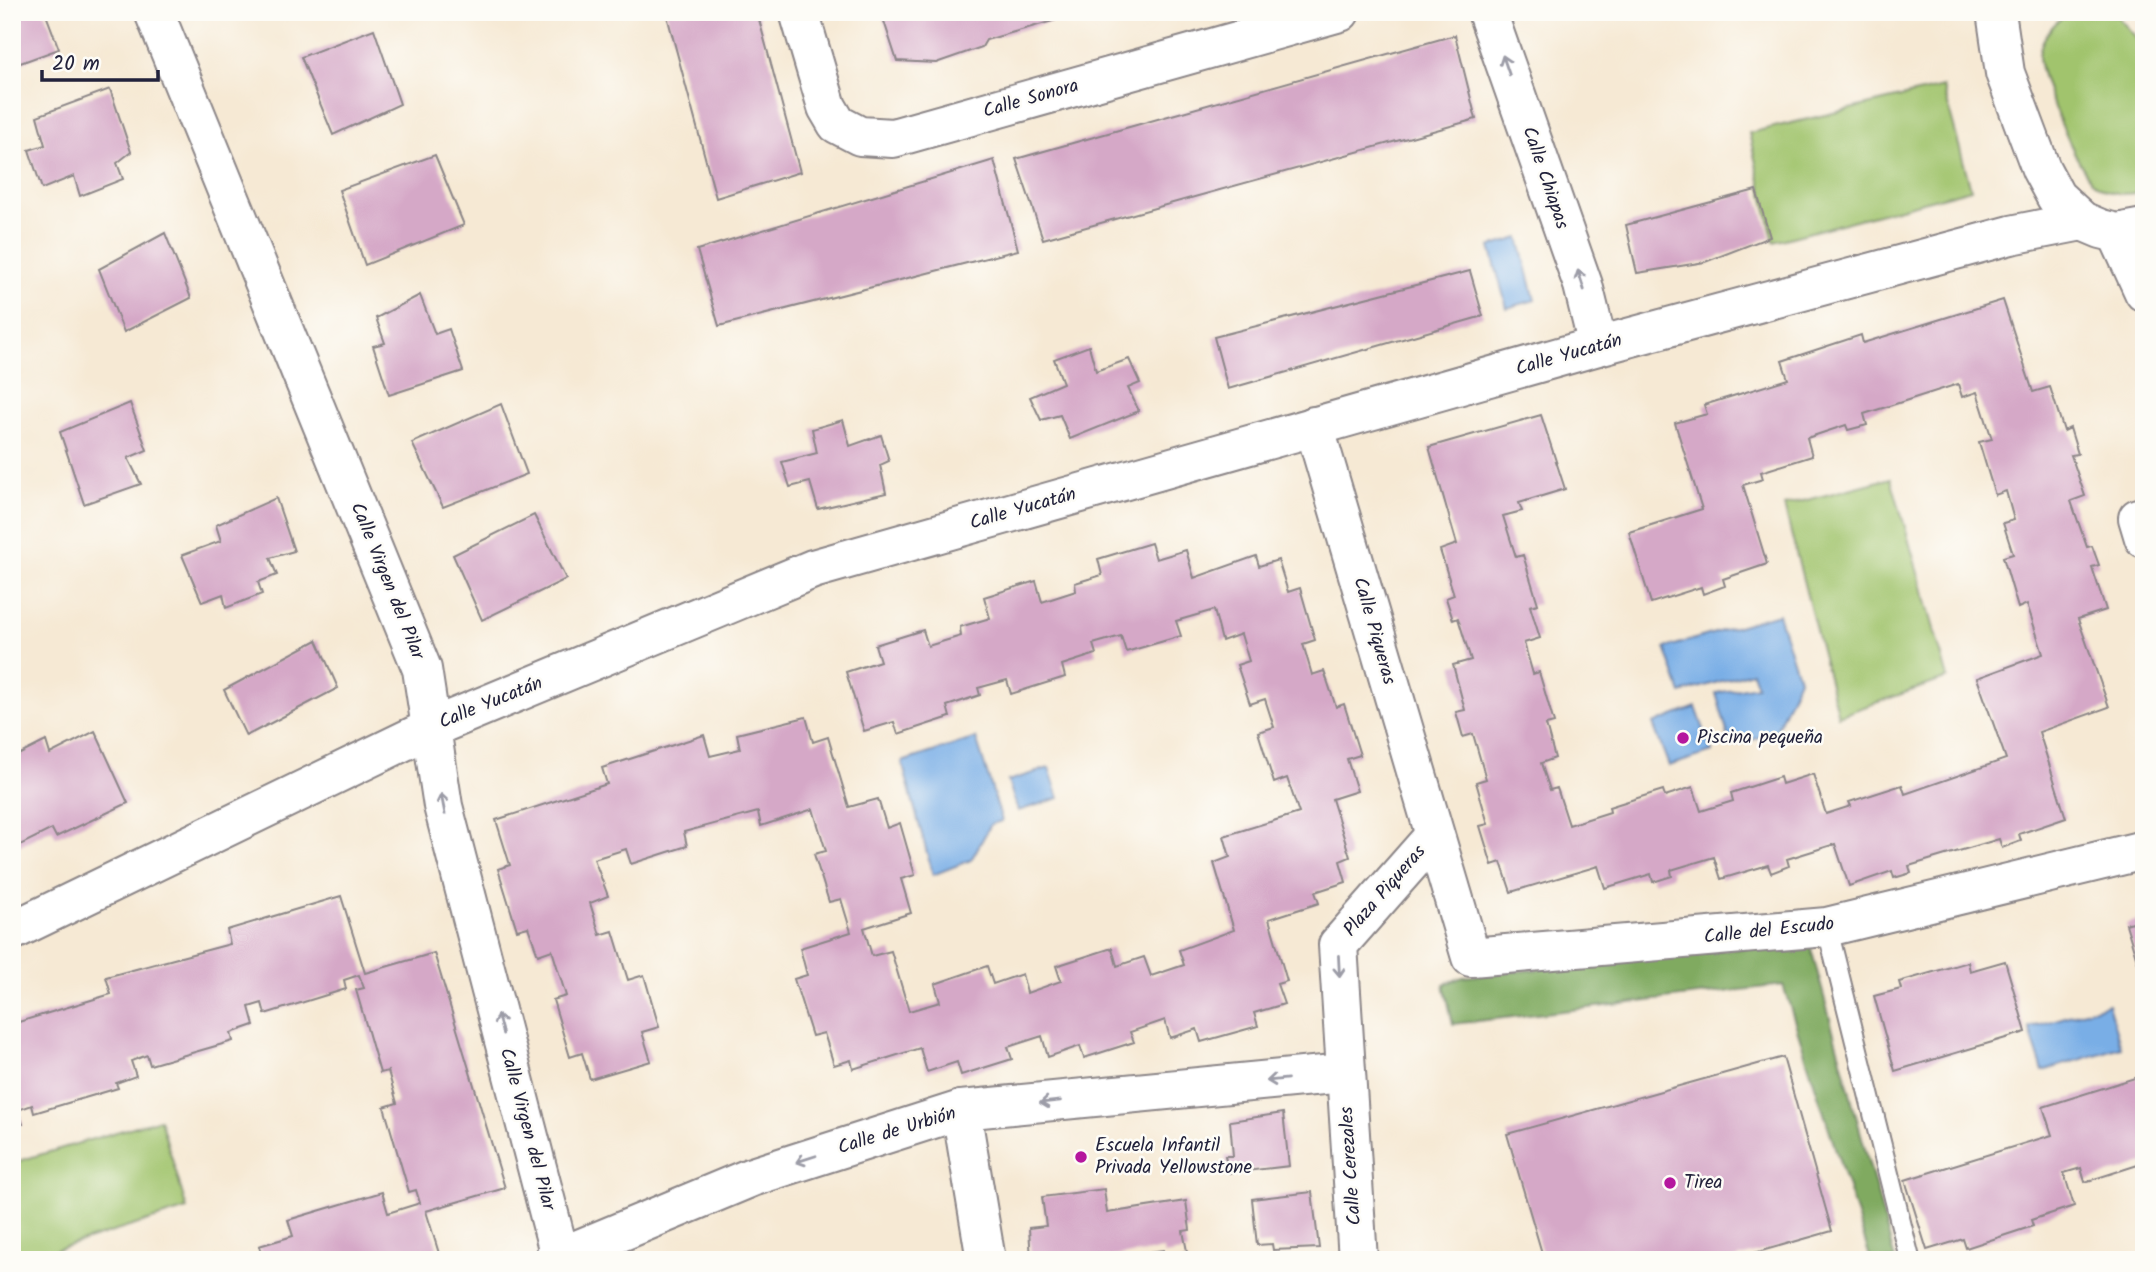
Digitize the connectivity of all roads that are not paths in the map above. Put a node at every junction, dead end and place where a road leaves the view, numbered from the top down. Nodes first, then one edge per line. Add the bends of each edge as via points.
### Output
1 (154, 12) edge
2 (799, 12) edge
3 (1340, 12) edge
4 (1487, 12) edge
5 (2020, 12) edge
6 (1999, 29) edge
7 (2082, 221) junction
8 (2131, 231) edge
9 (2144, 292) edge
10 (1598, 346) junction
11 (1314, 426) junction
12 (431, 728) junction
13 (1434, 836) junction
14 (2144, 850) edge
15 (1827, 927) junction
16 (12, 931) edge
17 (1471, 957) joint
18 (1345, 1073) junction
19 (961, 1110) junction
20 (556, 1258) edge
21 (986, 1260) edge
22 (1358, 1260) edge
23 (1910, 1260) edge

1 - 12 street, Calle Virgen del Pilar via 422,669
2 - 3 street, Calle Sonora via 827,107 837,124 860,136 893,138
10 -> 4 street, Calle Chiapas via 1583,285
5 - 6 street
6 - 7 street via 2005,73 2041,169 2056,197
7 - 8 street
7 - 10 street, Calle Yucatán via 2011,235
8 - 9 street
10 - 11 street, Calle Yucatán
11 - 12 street, Calle Yucatán via 813,569
11 - 13 street, Calle Piqueras
12 - 16 street, Calle Yucatán
20 -> 12 street, Calle Virgen del Pilar via 443,806
13 - 17 street, Plaza Piqueras
13 -> 18 street, Plaza Piqueras via 1338,945
14 - 15 street, Calle del Escudo
15 - 17 street, Calle del Escudo
15 - 23 lane
18 -> 19 street, Calle de Urbión
18 - 22 street, Calle Cerezales
19 -> 20 street, Calle de Urbión via 751,1177
19 - 21 street

